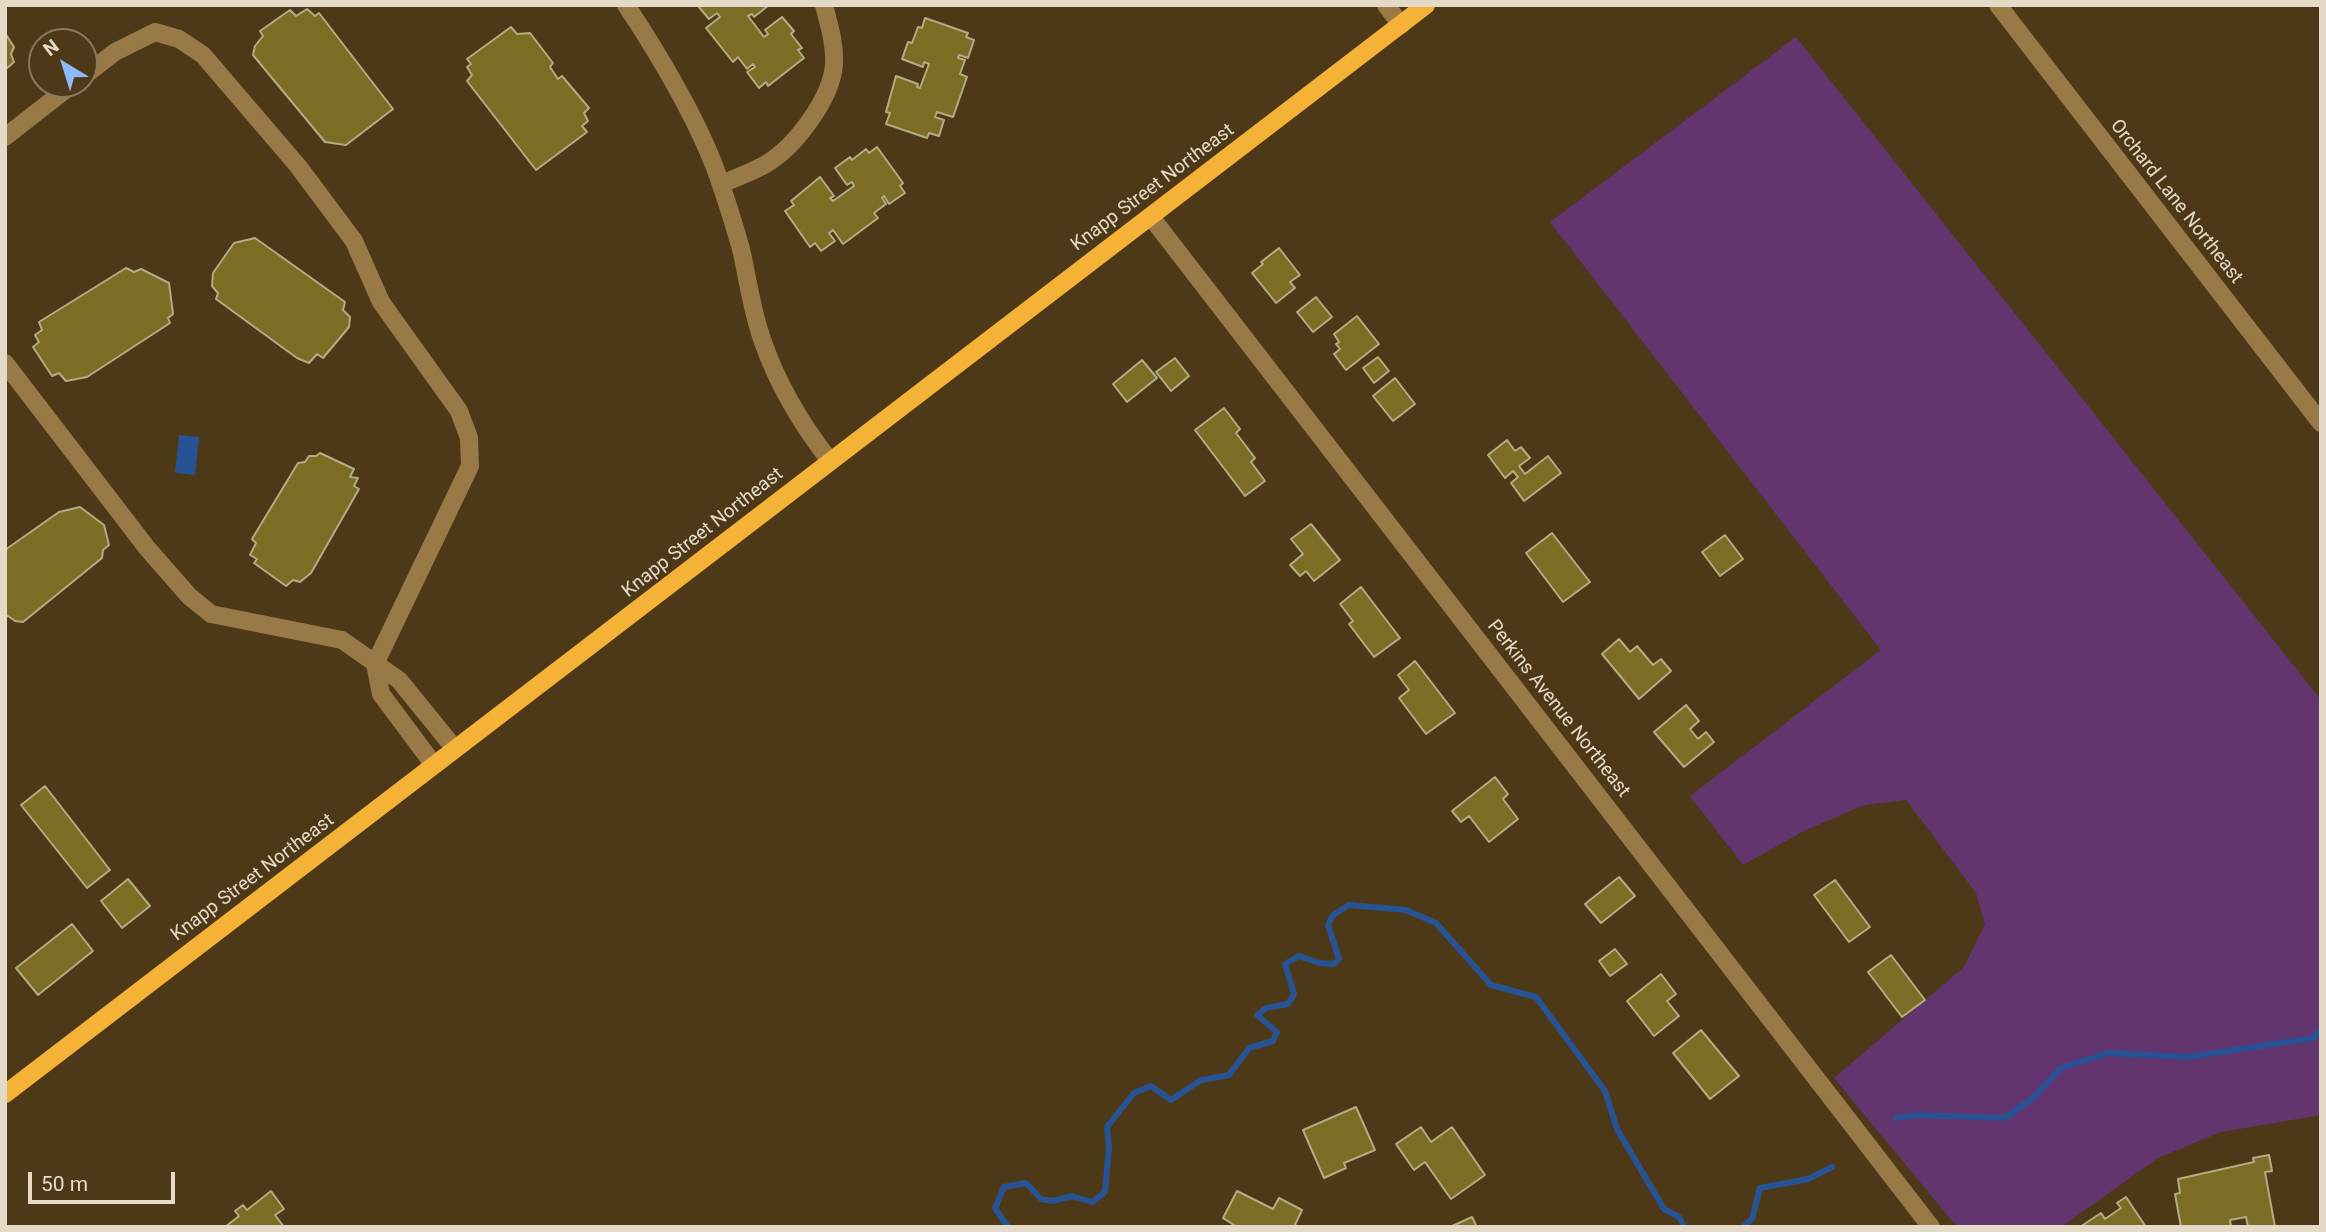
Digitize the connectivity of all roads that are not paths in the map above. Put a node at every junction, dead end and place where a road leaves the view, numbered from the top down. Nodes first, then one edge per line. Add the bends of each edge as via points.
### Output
1 (626, 5) edge
2 (824, 5) edge
3 (1386, 5) edge
4 (1426, 5) edge
5 (1998, 5) edge
6 (1401, 25) junction
7 (98, 65) edge
8 (55, 98) edge
9 (5, 137) edge
10 (721, 184) junction
11 (1151, 217) junction
12 (5, 363) edge
13 (2321, 424) edge
14 (830, 461) junction
15 (375, 664) junction
16 (455, 749) junction
17 (434, 765) junction
18 (5, 1094) edge
19 (1931, 1227) edge

1 - 10 street via 693,121
2 - 10 street via 833,36 834,66 824,99 802,132 767,163
3 - 6 street
4 - 6 main road, Knapp Street Northeast
5 - 13 street, Orchard Lane Northeast
6 - 11 main road, Knapp Street Northeast
7 - 15 street via 155,32 179,39 203,55 299,166 354,241 381,302 459,411 469,438 470,466
8 - 9 street
10 - 14 street via 762,340 777,378
11 - 14 main road, Knapp Street Northeast
11 - 19 street, Perkins Avenue Northeast
12 - 15 street via 147,548 211,614 342,639
14 - 16 main road, Knapp Street Northeast
15 - 16 street via 399,680
15 - 17 street via 381,694
16 - 17 main road, Knapp Street Northeast
17 - 18 main road, Knapp Street Northeast

